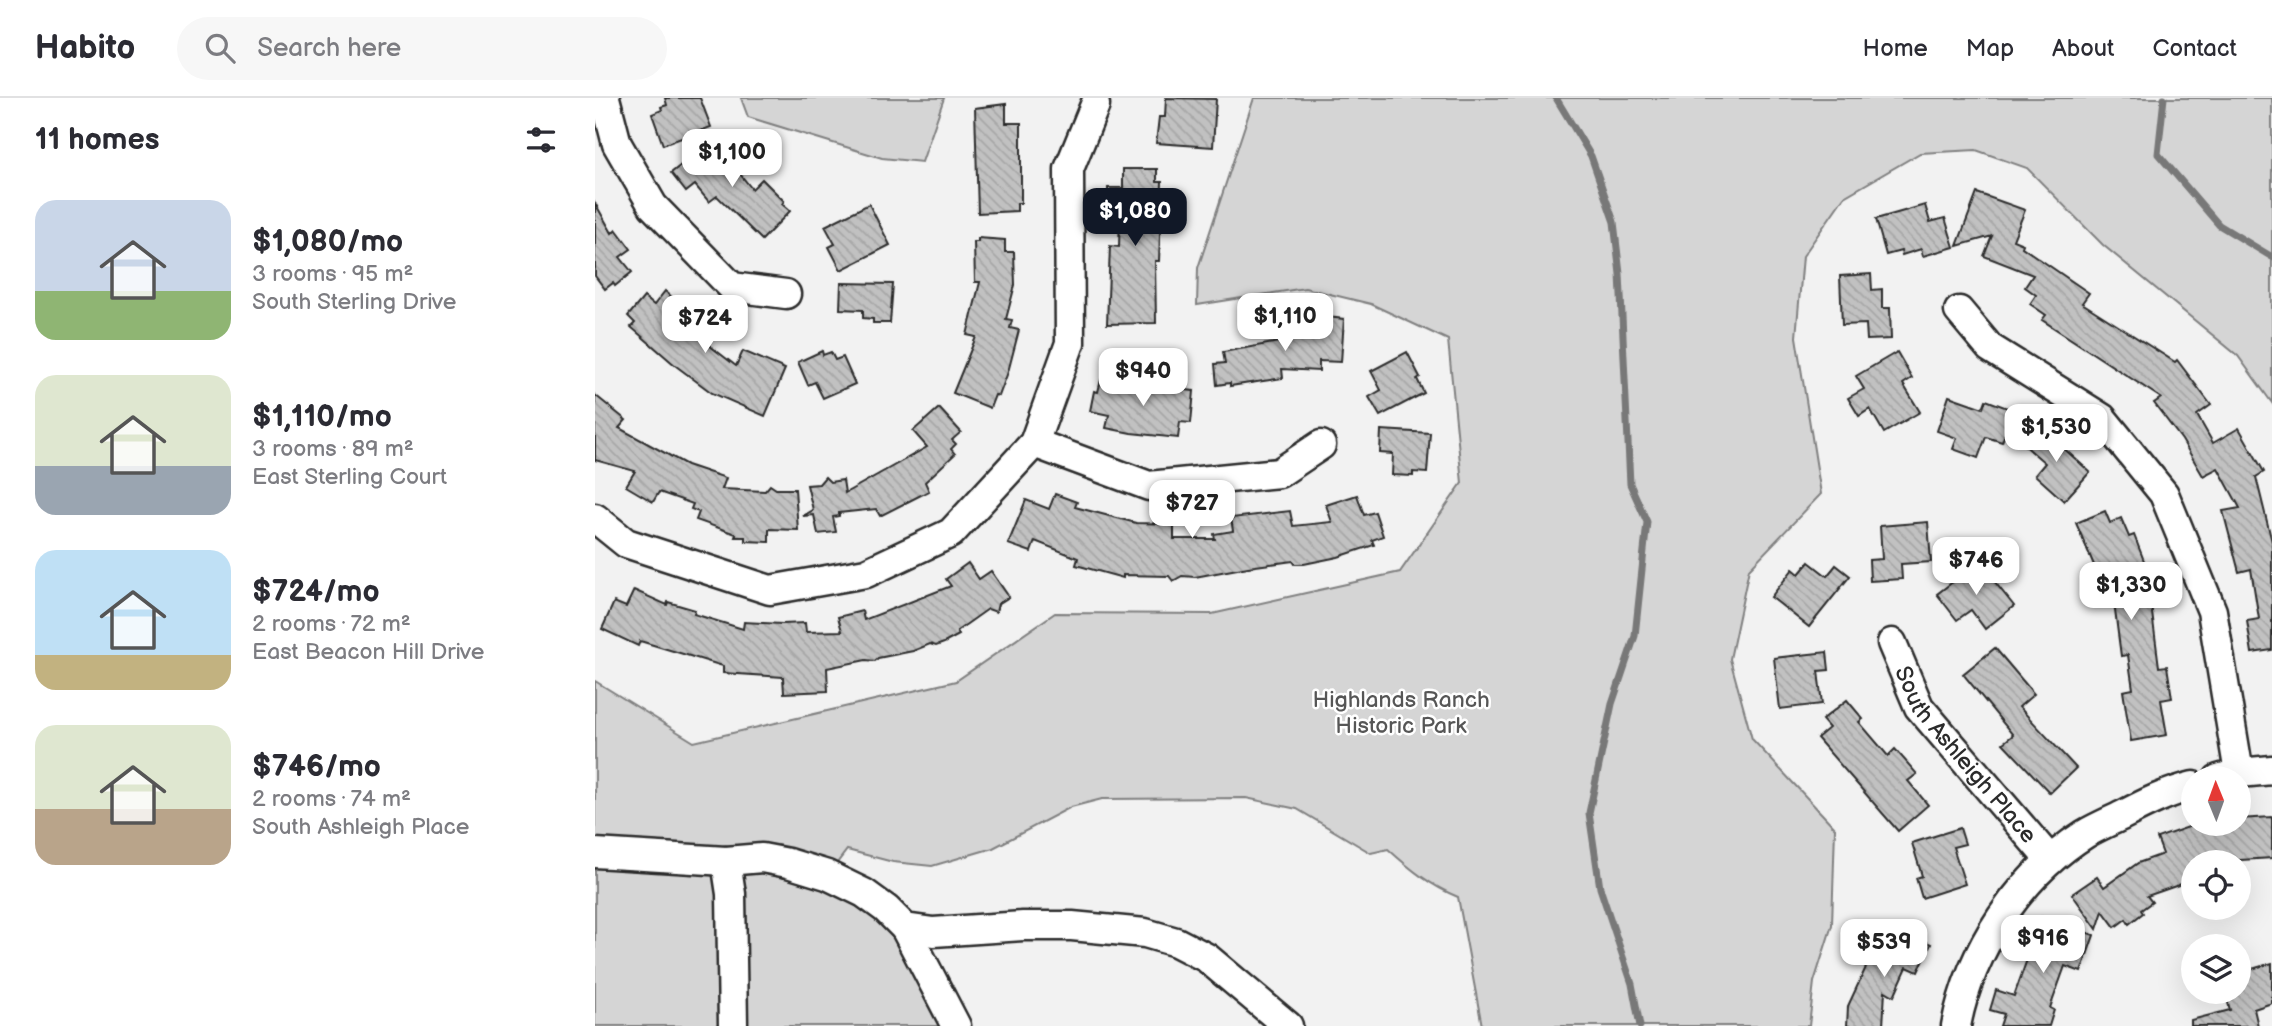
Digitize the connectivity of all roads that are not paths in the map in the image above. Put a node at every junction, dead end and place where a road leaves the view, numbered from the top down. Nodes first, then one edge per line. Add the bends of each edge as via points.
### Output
1 (605, 98) edge
2 (1095, 105) dead end
3 (786, 294) dead end
4 (1959, 311) dead end
5 (1034, 443) junction
6 (1321, 445) dead end
7 (595, 518) edge
8 (1892, 643) dead end
9 (2228, 766) edge
10 (2272, 770) edge
11 (2251, 773) edge
12 (2181, 790) edge
13 (595, 853) edge
14 (2050, 860) junction
15 (726, 861) junction
16 (905, 928) junction
17 (733, 1026) edge
18 (956, 1026) edge
19 (1288, 1026) edge
20 (1956, 1026) edge

1 - 3 street via 617,144 653,206 732,286
2 - 5 street via 1069,169 1070,343
4 - 9 street via 1990,348 2102,418 2164,494 2212,611
5 - 6 street via 1149,486 1279,473
5 - 7 street via 951,533 866,573 770,590 626,543
8 - 14 street, South Ashleigh Place via 1919,707
10 - 11 street
12 - 14 street via 2085,834
13 - 15 street
14 - 20 street via 1991,933 1977,958
15 - 16 street via 762,858 827,875 864,893
15 - 17 street via 731,894
16 - 18 street
16 - 19 street via 933,932 1072,926 1145,933 1207,958

